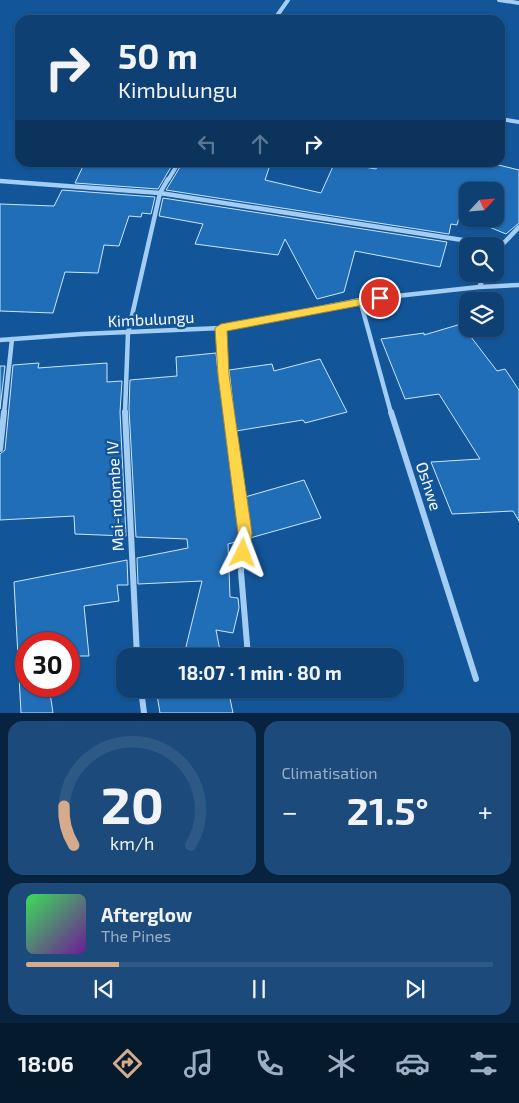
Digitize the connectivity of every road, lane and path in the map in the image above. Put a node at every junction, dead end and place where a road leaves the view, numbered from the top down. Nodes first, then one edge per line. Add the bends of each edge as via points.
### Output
1 (288, 0) edge
2 (499, 0) edge
3 (519, 3) edge
4 (278, 15) edge
5 (505, 120) edge
6 (519, 122) edge
7 (176, 167) edge
8 (0, 181) edge
9 (160, 193) junction
10 (519, 227) edge
11 (459, 239) edge
12 (504, 243) edge
13 (482, 282) edge
14 (519, 285) edge
15 (479, 287) junction
16 (360, 300) junction
17 (221, 328) junction
18 (128, 333) junction
19 (12, 339) junction
20 (0, 340) edge
21 (0, 450) edge
22 (137, 648) edge
23 (247, 648) edge
24 (476, 679) dead end
25 (142, 698) edge
26 (144, 713) edge

1 - 4 street
2 - 3 street
5 - 6 street
7 - 9 street, Mai-ndombe IV
8 - 9 street
9 - 11 street
9 - 18 street, Mai-ndombe IV
10 - 12 street
13 - 15 street
14 - 15 street, Kimbulungu
15 - 16 street, Kimbulungu
16 - 17 street, Kimbulungu
16 - 24 street, Oshwe via 399,441
17 - 18 street, Kimbulungu
17 - 23 street via 245,533 241,572
18 - 19 street, Kimbulungu
18 - 22 street, Mai-ndombe IV via 125,425
19 - 20 street, Kimbulungu
19 - 21 street
25 - 26 street

